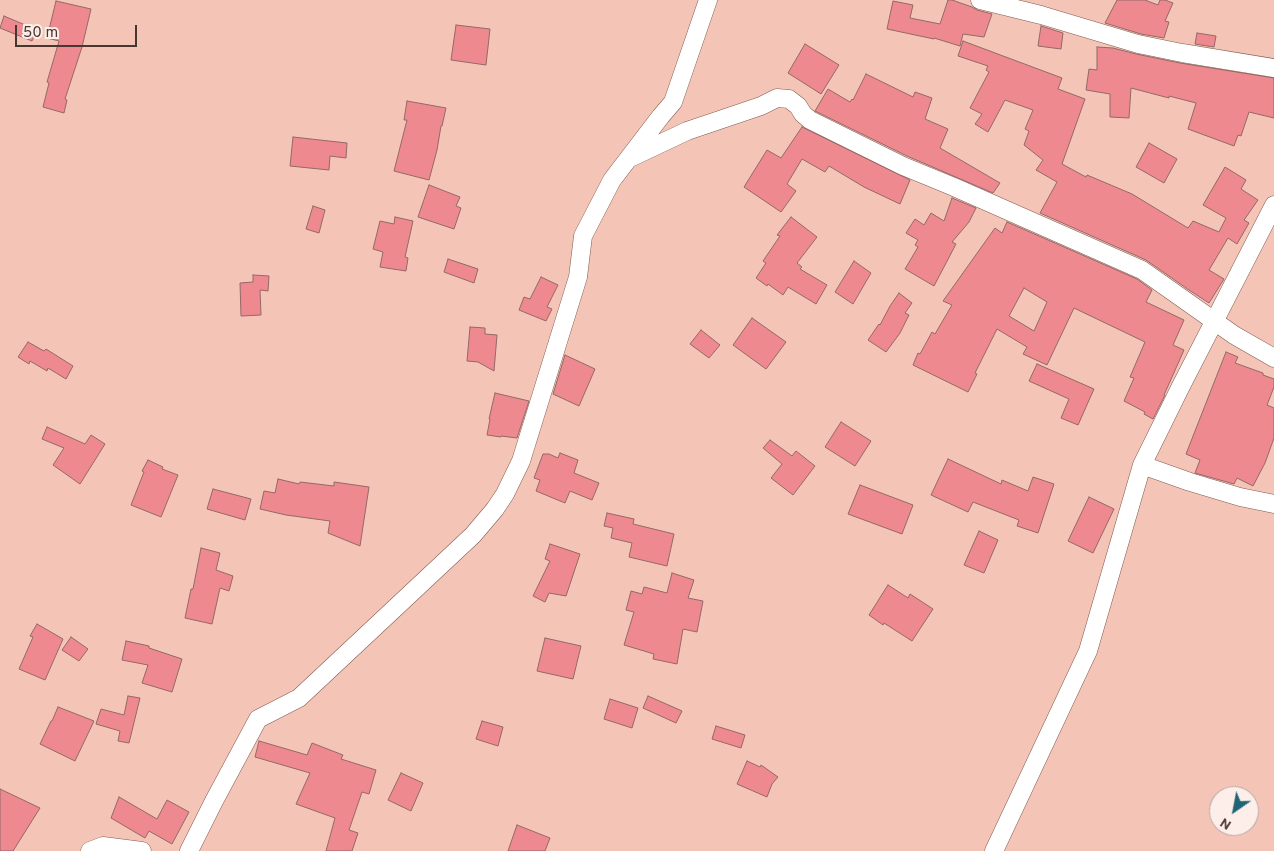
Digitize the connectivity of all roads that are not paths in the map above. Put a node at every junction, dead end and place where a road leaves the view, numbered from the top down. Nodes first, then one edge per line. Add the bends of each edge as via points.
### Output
1 (708, 0) edge
2 (980, 0) edge
3 (1274, 68) edge
4 (628, 159) junction
5 (1274, 206) edge
6 (1214, 322) junction
7 (1274, 358) edge
8 (1142, 465) junction
9 (1274, 504) edge
10 (90, 851) edge
11 (142, 851) edge
12 (188, 851) edge
13 (994, 851) edge

1 - 4 street via 673,102
2 - 3 street via 1138,44
4 - 6 street via 687,131 777,98 789,99 810,120 903,166 1142,270
4 - 12 street via 612,180 583,236 578,277 521,461 495,510 473,535 300,698 258,719
5 - 6 street
6 - 7 street
6 - 8 street
8 - 9 street via 1240,497
8 - 13 street via 1088,651
10 - 11 street via 103,846

